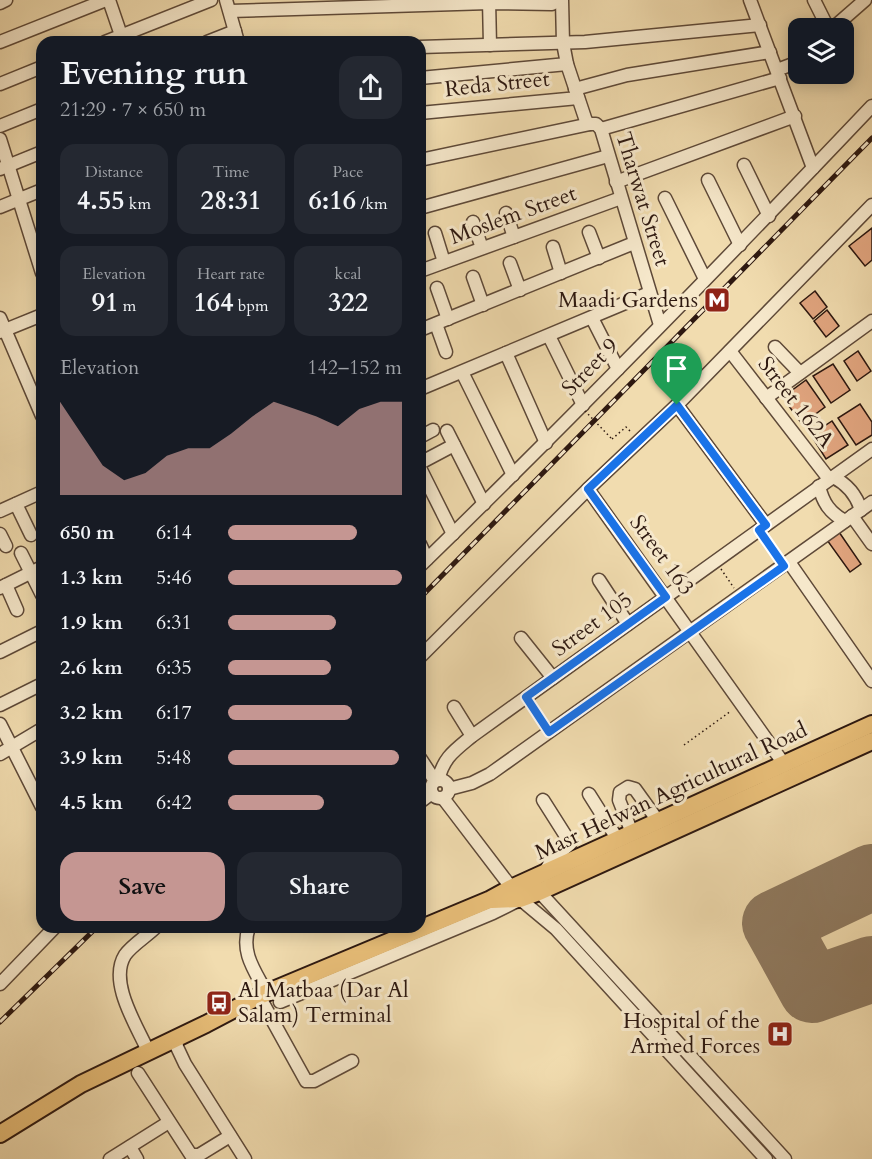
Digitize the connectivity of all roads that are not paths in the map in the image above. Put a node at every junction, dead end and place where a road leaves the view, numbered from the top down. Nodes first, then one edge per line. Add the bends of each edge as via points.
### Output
1 (6, 0) edge
2 (107, 0) edge
3 (211, 0) edge
4 (561, 0) edge
5 (750, 0) edge
6 (814, 0) edge
7 (865, 0) edge
8 (489, 1) edge
9 (435, 2) edge
10 (0, 3) edge
11 (350, 3) edge
12 (388, 3) edge
13 (264, 4) edge
14 (312, 4) edge
15 (228, 5) edge
16 (823, 18) edge
17 (844, 18) edge
18 (760, 25) junction
19 (121, 36) edge
20 (129, 36) edge
21 (236, 36) edge
22 (0, 42) edge
23 (563, 43) junction
24 (490, 45) junction
25 (426, 47) edge
26 (770, 52) junction
27 (567, 64) junction
28 (788, 68) edge
29 (36, 69) edge
30 (779, 74) junction
31 (426, 77) edge
32 (0, 84) edge
33 (576, 93) junction
34 (872, 106) edge
35 (36, 111) edge
36 (426, 112) edge
37 (795, 116) junction
38 (0, 126) edge
39 (595, 126) junction
40 (1, 142) edge
41 (36, 154) edge
42 (608, 156) junction
43 (426, 159) edge
44 (744, 165) dead end
45 (4, 167) edge
46 (813, 168) junction
47 (708, 180) dead end
48 (616, 182) junction
49 (36, 192) edge
50 (621, 198) junction
51 (665, 198) dead end
52 (18, 200) junction
53 (872, 205) edge
54 (426, 206) edge
55 (0, 207) edge
56 (506, 213) dead end
57 (769, 216) junction
58 (473, 222) dead end
59 (589, 232) dead end
60 (435, 233) dead end
61 (514, 237) junction
62 (634, 243) junction
63 (36, 245) edge
64 (740, 245) junction
65 (553, 247) dead end
66 (482, 248) junction
67 (599, 258) junction
68 (444, 262) junction
69 (510, 263) dead end
70 (426, 269) edge
71 (561, 273) junction
72 (473, 277) dead end
73 (705, 279) junction
74 (437, 288) dead end
75 (520, 290) junction
76 (650, 293) junction
77 (483, 304) junction
78 (36, 317) edge
79 (592, 318) junction
80 (442, 321) junction
81 (872, 321) edge
82 (660, 325) junction
83 (1, 327) edge
84 (426, 328) edge
85 (549, 336) junction
86 (775, 347) dead end
87 (730, 351) junction
88 (446, 352) dead end
89 (506, 353) junction
90 (618, 369) junction
91 (462, 372) junction
92 (800, 373) junction
93 (426, 387) edge
94 (766, 398) junction
95 (36, 403) edge
96 (677, 405) junction
97 (584, 408) junction
98 (433, 430) dead end
99 (447, 431) dead end
100 (426, 434) edge
101 (546, 443) junction
102 (454, 445) junction
103 (872, 449) edge
104 (426, 460) edge
105 (513, 475) junction
106 (426, 480) edge
107 (827, 481) junction
108 (588, 489) junction
109 (36, 495) edge
110 (872, 502) edge
111 (16, 504) junction
112 (484, 504) junction
113 (0, 511) edge
114 (853, 515) junction
115 (763, 528) junction
116 (0, 534) edge
117 (453, 534) junction
118 (31, 535) dead end
119 (872, 544) edge
120 (6, 546) dead end
121 (21, 553) dead end
122 (426, 561) edge
123 (787, 564) junction
124 (36, 569) edge
125 (36, 570) edge
126 (599, 580) dead end
127 (3, 587) edge
128 (666, 597) junction
129 (17, 610) dead end
130 (628, 624) junction
131 (691, 632) junction
132 (36, 635) edge
133 (521, 638) dead end
134 (426, 651) edge
135 (0, 652) edge
136 (553, 678) junction
137 (872, 681) edge
138 (36, 687) edge
139 (0, 705) edge
140 (454, 707) dead end
141 (0, 724) edge
142 (872, 724) edge
143 (36, 732) edge
144 (472, 736) junction
145 (872, 741) edge
146 (11, 747) junction
147 (0, 754) edge
148 (784, 764) junction
149 (426, 767) edge
150 (439, 788) junction
151 (589, 794) dead end
152 (36, 795) edge
153 (426, 797) edge
154 (543, 800) dead end
155 (663, 827) junction
156 (629, 840) junction
157 (544, 874) junction
158 (534, 886) junction
159 (516, 894) junction
160 (426, 928) edge
161 (49, 933) edge
162 (149, 933) edge
163 (247, 933) edge
164 (414, 933) edge
165 (0, 984) edge
166 (268, 997) junction
167 (176, 1038) junction
168 (148, 1051) junction
169 (352, 1061) dead end
170 (138, 1072) dead end
171 (169, 1122) junction
172 (0, 1134) edge
173 (230, 1136) junction
174 (130, 1146) junction
175 (782, 1158) edge
176 (110, 1159) edge
177 (137, 1159) edge
178 (245, 1159) edge
179 (766, 1159) edge

1 - 10 street
2 - 19 street
2 - 22 street
3 - 20 street
4 - 8 street via 552,4
4 - 23 street, Tharwat Street
5 - 18 street
6 - 16 street
7 - 17 street
8 - 9 street
8 - 24 street
9 - 12 street
11 - 12 street
11 - 14 street
13 - 14 street
13 - 15 street
15 - 21 street
18 - 23 street
18 - 26 street
23 - 24 street
23 - 27 street, Tharwat Street
24 - 25 street
26 - 30 street
26 - 33 street, Reda Street via 619,77
27 - 31 street
27 - 33 street, Tharwat Street
28 - 30 street
29 - 32 street
30 - 37 street
30 - 39 street
33 - 36 street, Reda Street
33 - 39 street, Tharwat Street via 586,121
34 - 46 street, Street 9
35 - 38 street
37 - 46 street
37 - 48 street
39 - 42 street, Tharwat Street
39 - 43 street
40 - 45 street
41 - 45 street
42 - 48 street, Tharwat Street
42 - 54 street
44 - 57 street
45 - 52 street
46 - 57 street, Street 9
47 - 64 street
48 - 50 street, Tharwat Street
49 - 52 street
50 - 61 street, Moslem Street
50 - 62 street, Tharwat Street
51 - 73 street
52 - 55 street
52 - 63 street
53 - 87 street
56 - 61 street
57 - 64 street, Street 9
58 - 66 street
59 - 67 street
60 - 68 street
61 - 66 street, Moslem Street
62 - 67 street
62 - 76 street, Tharwat Street
64 - 73 street, Street 9
65 - 71 street
66 - 68 street, Moslem Street
67 - 71 street
68 - 70 street, Moslem Street
69 - 75 street
71 - 75 street
72 - 77 street
73 - 82 street, Street 9
74 - 80 street
75 - 77 street
76 - 79 street
76 - 82 street, Tharwat Street
77 - 80 street
78 - 83 street
79 - 85 street
79 - 90 street
80 - 84 street
80 - 88 street
81 - 92 street
82 - 90 street, Street 9
83 - 95 street
85 - 89 street
85 - 97 street
86 - 92 street
87 - 94 street, Street 162A
87 - 96 street
89 - 91 street
89 - 101 street
90 - 97 street, Street 9
91 - 93 street
91 - 105 street
92 - 94 street
94 - 107 street, Street 162A
96 - 108 street
96 - 115 street
97 - 101 street, Street 9
98 - 100 street
99 - 102 street
101 - 105 street, Street 9
102 - 104 street
102 - 112 street
103 - 107 street, Street 105
105 - 112 street, Street 9
106 - 117 street
107 - 114 street via 841,481 854,493
107 - 114 street via 821,495 830,511
107 - 115 street, Street 105
108 - 128 street, Street 163
108 - 134 street
109 - 111 street
110 - 114 street, Street 105
111 - 113 street
111 - 118 street
112 - 117 street, Street 9
114 - 119 street
114 - 123 street, Street 105
115 - 128 street, Street 105
116 - 120 street
117 - 122 street, Street 9
121 - 124 street
123 - 131 street, Street 105
123 - 137 street
125 - 127 street
126 - 130 street
127 - 129 street
128 - 130 street, Street 105
128 - 131 street, Street 163
130 - 136 street, Street 105
131 - 148 street, Street 163
131 - 150 street, Street 105 via 481,779
132 - 135 street
133 - 136 street
136 - 144 street, Street 105
138 - 139 street
140 - 144 street
141 - 146 street
142 - 148 main road, Masr Helwan Agricultural Road
143 - 146 street
144 - 150 street, Street 105 via 442,764
145 - 155 main road, Masr Helwan Agricultural Road
146 - 147 street
146 - 152 street
148 - 155 main road, Masr Helwan Agricultural Road
149 - 150 street
150 - 153 street, Street 105
150 - 159 street
151 - 156 street
154 - 157 street via 570,844 553,858
155 - 156 main road, Masr Helwan Agricultural Road
155 - 156 street via 635,789 628,787 620,792 619,800
156 - 157 main road, Masr Helwan Agricultural Road
156 - 158 main road, Masr Helwan Agricultural Road
157 - 158 main road, Masr Helwan Agricultural Road
158 - 159 main road, Masr Helwan Agricultural Road
158 - 175 street
159 - 160 main road, Masr Helwan Agricultural Road via 489,900
159 - 166 street via 493,913
159 - 179 street via 556,928
161 - 165 street
162 - 168 street via 125,955 119,986
163 - 166 street via 246,951
164 - 166 main road, Masr Helwan Agricultural Road
166 - 167 main road, Masr Helwan Agricultural Road
166 - 169 street via 306,1081 314,1081
167 - 168 main road, Masr Helwan Agricultural Road
167 - 173 street via 185,1064
168 - 172 main road, Masr Helwan Agricultural Road via 81,1084
170 - 171 street
171 - 173 street via 188,1152 195,1156
171 - 174 street
173 - 178 street
174 - 176 street
174 - 177 street

